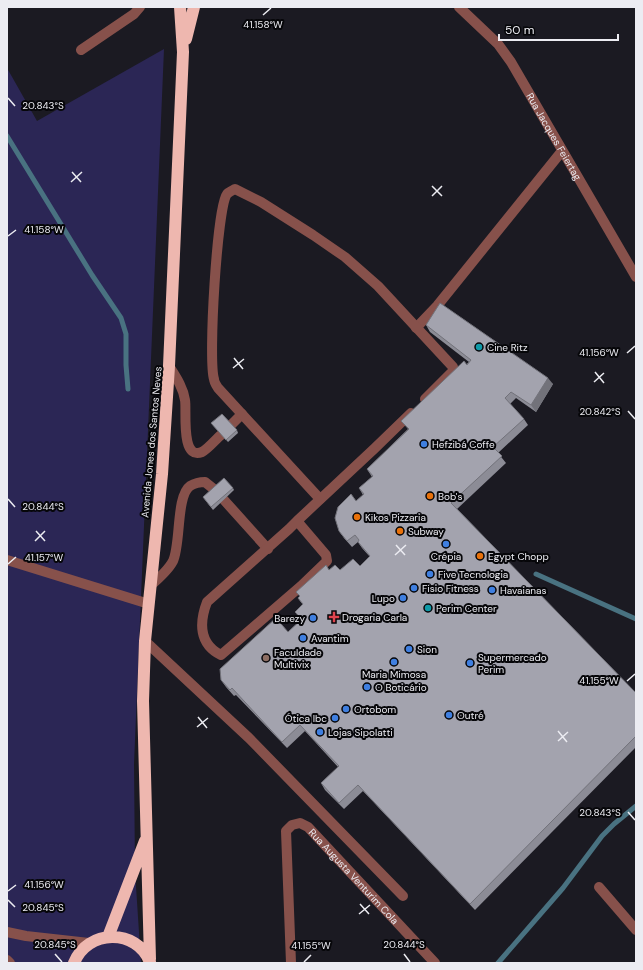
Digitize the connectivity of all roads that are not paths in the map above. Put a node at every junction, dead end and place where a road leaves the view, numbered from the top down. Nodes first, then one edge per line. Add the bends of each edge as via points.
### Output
1 (140, 7) edge
2 (180, 7) edge
3 (194, 7) edge
4 (459, 7) edge
5 (81, 50) dead end
6 (183, 52) junction
7 (562, 151) junction
8 (636, 277) edge
9 (416, 328) junction
10 (169, 366) junction
11 (242, 414) junction
12 (231, 425) edge
13 (221, 435) edge
14 (215, 490) edge
15 (320, 499) junction
16 (224, 500) edge
17 (297, 521) junction
18 (268, 549) junction
19 (7, 560) edge
20 (150, 586) junction
21 (149, 604) junction
22 (145, 641) junction
23 (147, 834) junction
24 (599, 887) dead end
25 (403, 896) dead end
26 (636, 930) edge
27 (7, 932) edge
28 (108, 937) junction
29 (90, 943) junction
30 (7, 960) edge
31 (150, 961) edge
32 (10, 963) edge
33 (74, 963) edge
34 (290, 963) edge
35 (435, 963) edge

1 - 5 street via 134,14
2 - 6 highway, Avenida Jones dos Santos Neves
3 - 6 highway, Avenida Jones dos Santos Neves
4 - 7 street, Rua Jacques Feiertag via 498,44
6 - 10 highway, Avenida Jones dos Santos Neves
7 - 8 street, Rua Jacques Feiertag
7 - 9 street via 437,306
9 - 11 street via 378,286 345,257 261,202 235,189 227,194 219,229 212,356 214,380 218,388
9 - 15 street via 453,365 453,371
10 - 13 street via 183,388 186,402 186,438 189,445 193,450 202,452
10 - 20 highway, Avenida Jones dos Santos Neves via 162,474
11 - 12 street
11 - 15 street
14 - 20 street via 205,482 189,487 184,495 173,562
15 - 17 street
16 - 18 street
17 - 18 street
17 - 18 street via 326,555 327,561 221,655 203,635 201,627 207,602
19 - 21 street
20 - 21 highway, Avenida Jones dos Santos Neves
21 - 22 highway, Avenida Jones dos Santos Neves
22 - 23 highway, Avenida Jones dos Santos Neves via 143,701
22 - 25 street via 250,738
23 - 28 highway, Avenida Jones dos Santos Neves
23 - 31 highway, Avenida Jones dos Santos Neves
24 - 26 street
27 - 29 street
28 - 29 highway, Avenida Jones dos Santos Neves
28 - 31 highway, Avenida Jones dos Santos Neves via 118,937 132,942 144,951
29 - 33 highway
30 - 32 street
34 - 35 street, Rua Augusta Venturim Cola via 286,832 292,825 300,823 308,827

